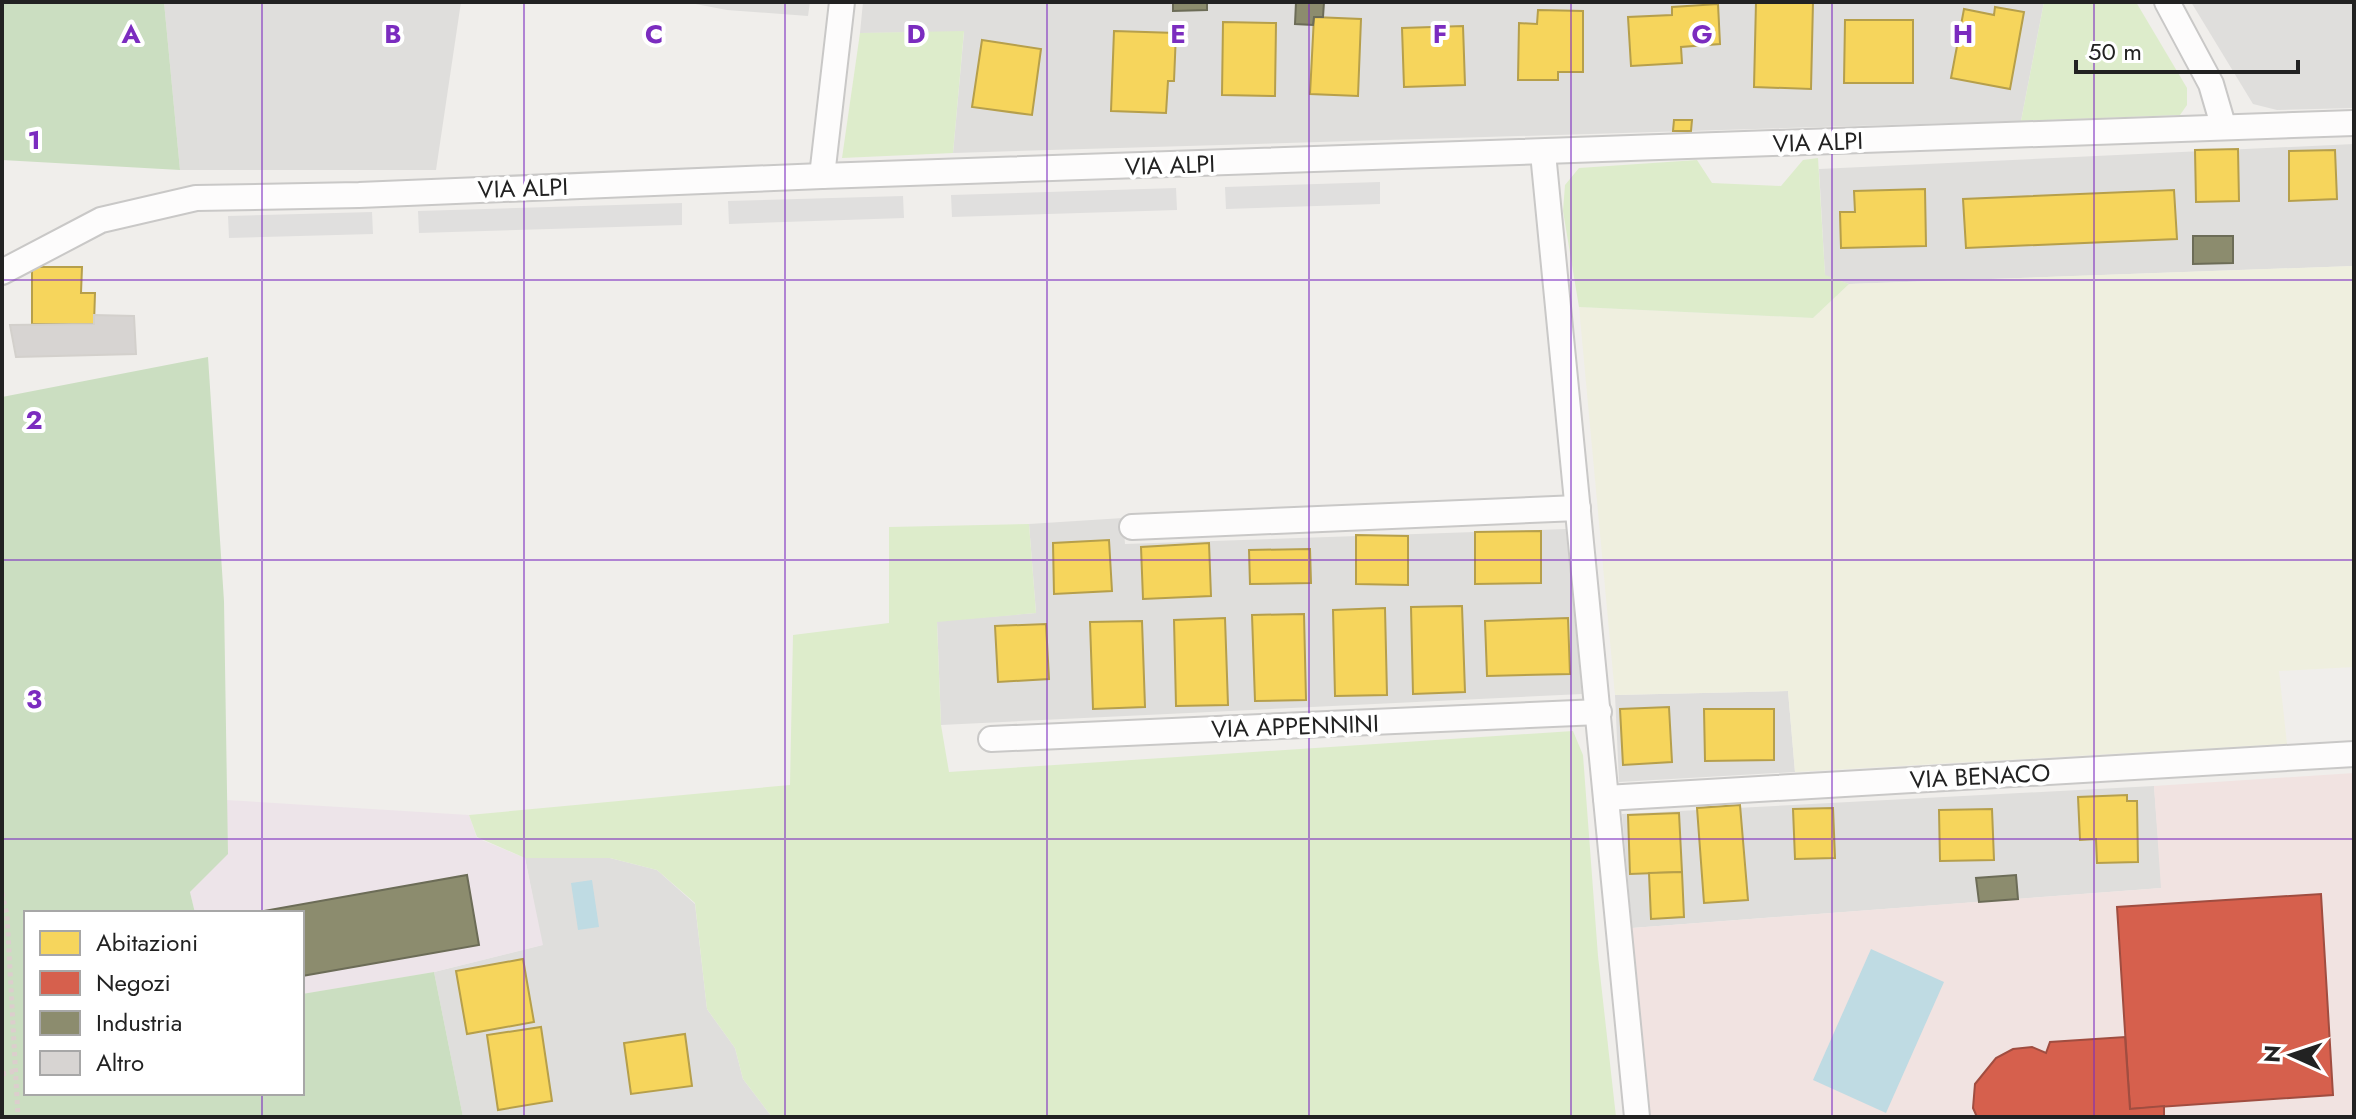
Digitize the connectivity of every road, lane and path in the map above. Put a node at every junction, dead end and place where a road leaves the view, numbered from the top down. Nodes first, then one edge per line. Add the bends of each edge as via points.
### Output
1 (842, 2) edge
2 (2167, 2) edge
3 (2354, 123) edge
4 (2223, 125) junction
5 (1543, 153) junction
6 (822, 176) junction
7 (2, 272) edge
8 (1578, 508) junction
9 (1132, 527) dead end
10 (1599, 712) junction
11 (991, 739) dead end
12 (2354, 754) edge
13 (1606, 798) junction
14 (2, 893) edge
15 (15, 1071) junction
16 (2, 1074) edge
17 (18, 1117) edge
18 (1637, 1117) edge

1 - 6 street
2 - 4 street via 2211,84
3 - 4 street, VIA ALPI
4 - 5 street, VIA ALPI
5 - 6 street, VIA ALPI
5 - 8 street
6 - 7 street, VIA ALPI via 196,198 101,220
8 - 9 street
8 - 10 street
10 - 11 street, VIA APPENNINI
10 - 13 street
12 - 13 street, VIA BENACO
13 - 18 street
14 - 15 path
15 - 16 path
15 - 17 path

